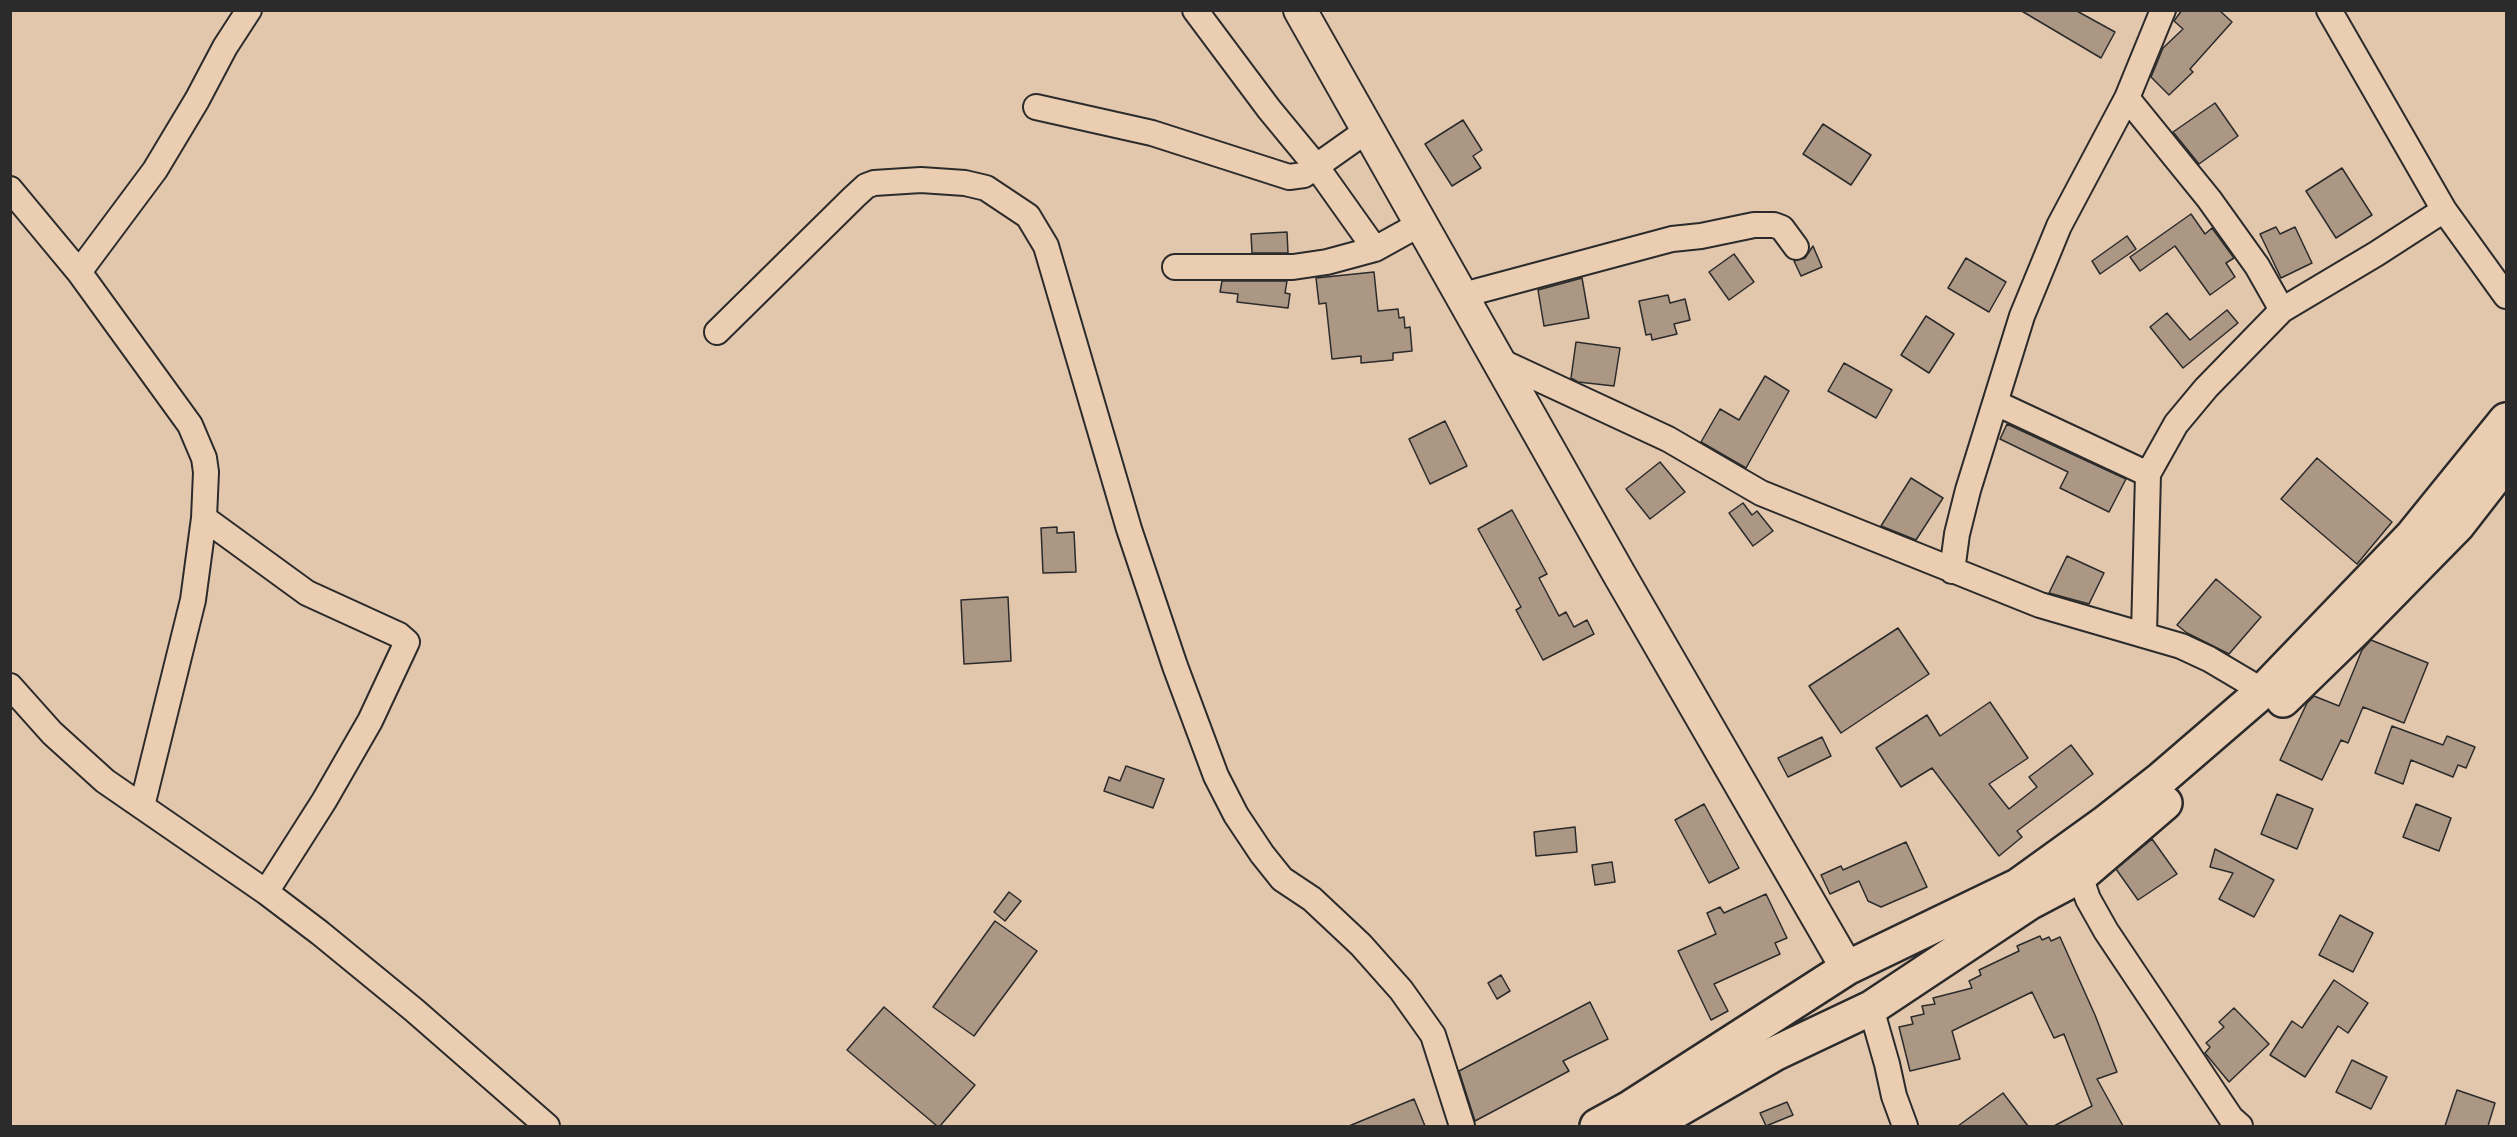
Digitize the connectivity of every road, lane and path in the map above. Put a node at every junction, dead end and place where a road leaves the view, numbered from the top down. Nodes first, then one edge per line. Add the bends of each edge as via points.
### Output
1 (249, 10) edge
2 (1195, 10) edge
3 (1300, 10) edge
4 (2163, 10) edge
5 (2329, 10) edge
6 (2127, 98) junction
7 (1035, 107) dead end
8 (1369, 129) junction
9 (1316, 166) junction
10 (10, 189) edge
11 (2444, 210) junction
12 (1422, 223) junction
13 (1796, 247) dead end
14 (1375, 249) junction
15 (1175, 267) dead end
16 (79, 272) junction
17 (1463, 295) junction
18 (2506, 296) edge
19 (2282, 310) junction
20 (717, 332) dead end
21 (1500, 361) junction
22 (1996, 403) junction
23 (2506, 420) edge
24 (2506, 463) edge
25 (2148, 474) junction
26 (204, 518) junction
27 (1952, 571) junction
28 (2144, 634) junction
29 (10, 686) edge
30 (2263, 691) junction
31 (142, 806) junction
32 (2080, 876) junction
33 (266, 892) junction
34 (2024, 894) junction
35 (1891, 946) junction
36 (1847, 968) junction
37 (1911, 982) junction
38 (1797, 1000) junction
39 (1870, 1008) junction
40 (1815, 1035) junction
41 (1639, 1121) edge
42 (547, 1126) edge
43 (1462, 1126) edge
44 (1597, 1126) edge
45 (1905, 1126) edge
46 (2240, 1126) edge

1 - 16 street via 155,170
2 - 9 street
3 - 8 main road
4 - 6 street
5 - 11 street
6 - 19 street via 2209,199 2257,266
6 - 22 street via 2059,226 2022,316
7 - 9 street via 1152,133 1282,176 1304,175
8 - 9 street
8 - 12 main road
9 - 14 street
10 - 16 street
11 - 18 street
11 - 19 street
12 - 14 street
12 - 17 main road
13 - 17 street via 1782,228 1754,225 1672,239
14 - 15 street via 1293,267
16 - 26 street via 200,443 206,472
17 - 21 main road
19 - 25 street via 2176,424
20 - 43 street via 854,197 874,183 965,183 986,188 1028,216 1046,246 1129,529 1216,776 1236,815 1275,871 1361,945 1401,990 1433,1035
21 - 27 street via 1668,439 1761,493
21 - 36 main road
22 - 25 street
22 - 27 street via 1968,490
23 - 30 highway via 2412,536
24 - 32 highway via 2457,526 2301,684
25 - 28 street
26 - 31 street via 193,600
26 - 33 street via 307,593 407,642 370,721
27 - 28 street via 2040,605
28 - 30 street via 2209,659
29 - 31 street via 52,733 105,781
30 - 34 highway
31 - 33 street
32 - 34 highway
32 - 46 street via 2106,931
33 - 42 street via 414,1010
34 - 35 highway
34 - 37 highway
35 - 36 highway
35 - 37 highway
36 - 38 highway
37 - 39 highway
38 - 40 highway via 1805,1024
38 - 41 highway
39 - 40 highway
39 - 45 street
40 - 41 highway
41 - 44 highway

